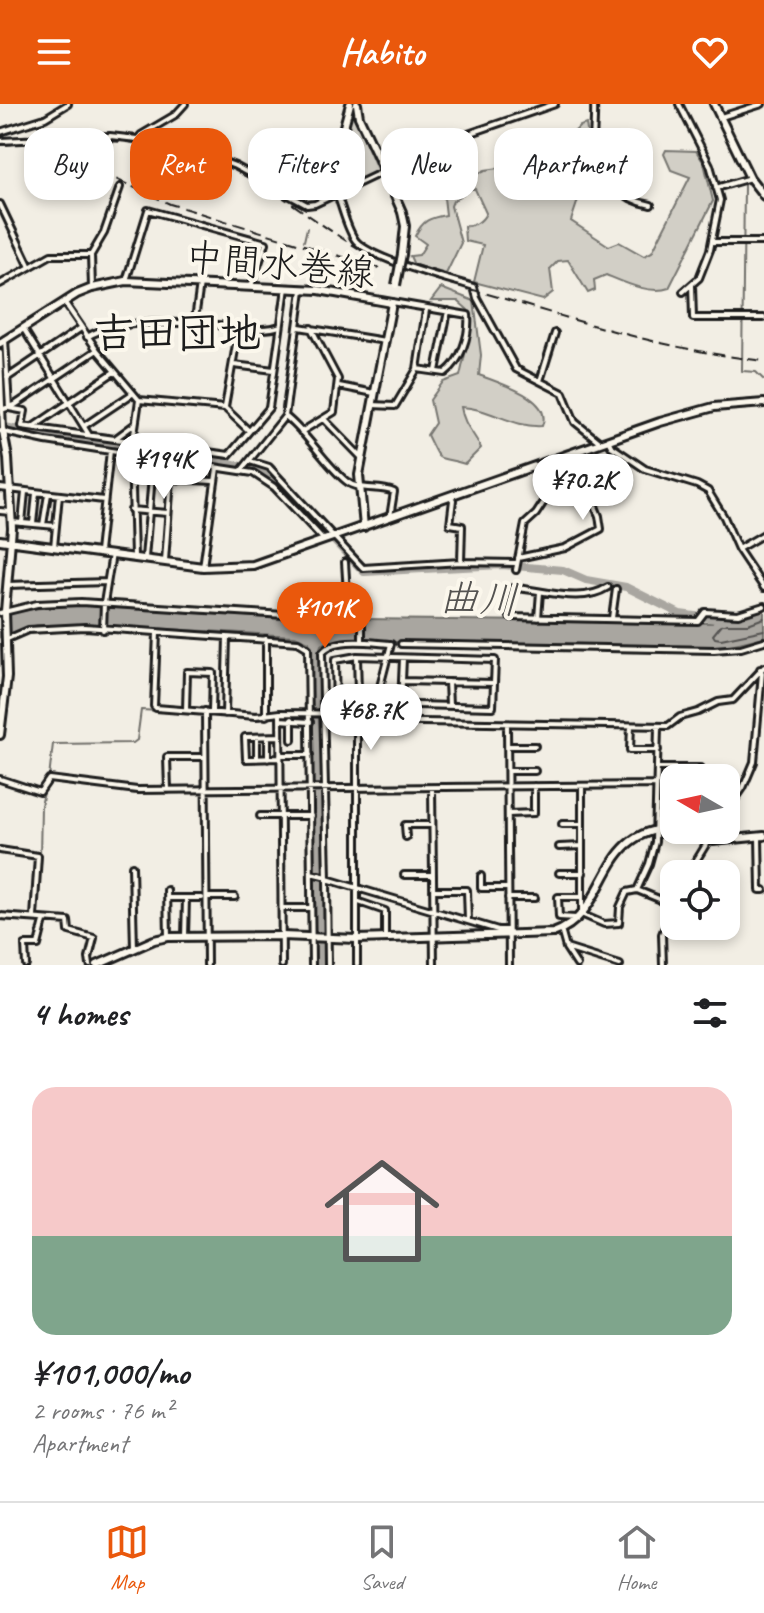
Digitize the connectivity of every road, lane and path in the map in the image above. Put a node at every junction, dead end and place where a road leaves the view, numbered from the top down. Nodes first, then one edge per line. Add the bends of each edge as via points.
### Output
1 (68, 104) edge
2 (185, 104) edge
3 (350, 104) edge
4 (357, 104) edge
5 (555, 104) edge
6 (594, 104) edge
7 (679, 104) edge
8 (714, 104) edge
9 (762, 104) edge
10 (721, 117) junction
11 (152, 128) edge
12 (344, 128) edge
13 (0, 132) edge
14 (130, 138) edge
15 (0, 141) edge
16 (750, 178) junction
17 (365, 180) edge
18 (120, 187) dead end
19 (716, 188) junction
20 (764, 196) edge
21 (298, 200) edge
22 (323, 200) edge
23 (338, 200) edge
24 (0, 204) edge
25 (651, 205) dead end
26 (712, 242) junction
27 (764, 242) edge
28 (91, 255) junction
29 (30, 267) junction
30 (126, 281) junction
31 (0, 284) edge
32 (200, 284) junction
33 (692, 285) junction
34 (251, 286) junction
35 (92, 288) junction
36 (286, 288) junction
37 (302, 289) junction
38 (683, 292) dead end
39 (64, 301) junction
40 (392, 302) junction
41 (426, 309) junction
42 (448, 311) junction
43 (764, 318) edge
44 (194, 326) junction
45 (280, 326) junction
46 (239, 327) junction
47 (299, 327) junction
48 (23, 328) junction
49 (81, 328) junction
50 (311, 328) junction
51 (555, 333) dead end
52 (87, 337) junction
53 (3, 341) edge
54 (385, 341) junction
55 (97, 350) junction
56 (0, 353) edge
57 (40, 355) junction
58 (234, 365) junction
59 (417, 369) junction
60 (274, 370) junction
61 (436, 371) junction
62 (114, 372) junction
63 (7, 378) junction
64 (54, 379) junction
65 (540, 381) junction
66 (339, 386) junction
67 (374, 393) junction
68 (132, 394) junction
69 (139, 400) junction
70 (69, 402) junction
71 (764, 403) edge
72 (372, 405) junction
73 (225, 408) junction
74 (4, 411) edge
75 (285, 416) junction
76 (324, 419) junction
77 (135, 424) junction
78 (84, 426) junction
79 (32, 427) junction
80 (1, 431) edge
81 (249, 431) junction
82 (301, 432) junction
83 (90, 436) junction
84 (114, 440) junction
85 (604, 441) junction
86 (133, 442) junction
87 (110, 451) junction
88 (569, 453) junction
89 (131, 454) junction
90 (361, 458) junction
91 (250, 461) junction
92 (217, 468) junction
93 (241, 471) junction
94 (171, 479) junction
95 (214, 481) junction
96 (359, 487) junction
97 (0, 488) edge
98 (10, 489) junction
99 (25, 492) junction
100 (36, 493) junction
101 (48, 494) junction
102 (59, 495) junction
103 (450, 496) junction
104 (104, 500) junction
105 (131, 510) junction
106 (0, 511) edge
107 (11, 512) junction
108 (149, 512) junction
109 (168, 513) junction
110 (390, 517) junction
111 (11, 522) junction
112 (22, 523) junction
113 (33, 524) junction
114 (43, 525) junction
115 (56, 526) junction
116 (364, 527) junction
117 (764, 534) edge
118 (334, 537) junction
119 (0, 540) edge
120 (10, 540) junction
121 (324, 541) junction
122 (54, 547) junction
123 (738, 549) junction
124 (99, 552) junction
125 (112, 554) junction
126 (134, 556) junction
127 (145, 558) junction
128 (517, 560) junction
129 (165, 561) junction
130 (345, 562) dead end
131 (461, 562) junction
132 (203, 567) junction
133 (516, 570) dead end
134 (107, 582) junction
135 (7, 585) junction
136 (608, 587) dead end
137 (764, 588) edge
138 (616, 589) dead end
139 (540, 591) junction
140 (104, 604) junction
141 (764, 606) edge
142 (3, 613) edge
143 (300, 616) dead end
144 (538, 618) junction
145 (612, 618) junction
146 (103, 628) junction
147 (157, 633) junction
148 (227, 637) junction
149 (266, 639) junction
150 (4, 641) edge
151 (764, 641) edge
152 (362, 642) junction
153 (401, 644) dead end
154 (357, 656) junction
155 (389, 657) junction
156 (403, 658) junction
157 (762, 668) edge
158 (402, 681) junction
159 (448, 682) junction
160 (494, 683) junction
161 (336, 691) junction
162 (358, 692) junction
163 (379, 693) junction
164 (376, 704) junction
165 (401, 704) junction
166 (449, 705) junction
167 (186, 710) junction
168 (205, 711) junction
169 (212, 711) junction
170 (280, 713) junction
171 (311, 713) junction
172 (323, 713) junction
173 (225, 714) junction
174 (336, 714) junction
175 (357, 715) junction
176 (266, 716) junction
177 (292, 719) junction
178 (280, 720) junction
179 (357, 721) junction
180 (310, 722) junction
181 (507, 725) junction
182 (631, 726) junction
183 (658, 727) junction
184 (0, 735) edge
185 (268, 736) junction
186 (280, 736) junction
187 (257, 737) junction
188 (292, 740) dead end
189 (507, 746) junction
190 (535, 746) dead end
191 (658, 750) junction
192 (310, 755) junction
193 (205, 757) junction
194 (280, 757) junction
195 (257, 759) junction
196 (268, 759) junction
197 (658, 768) joint
198 (508, 771) junction
199 (535, 771) dead end
200 (0, 779) edge
201 (656, 785) junction
202 (534, 786) junction
203 (582, 786) junction
204 (508, 787) junction
205 (357, 788) junction
206 (432, 788) junction
207 (280, 789) junction
208 (312, 789) junction
209 (324, 789) junction
210 (168, 790) junction
211 (205, 790) junction
212 (740, 792) edge
213 (508, 814) junction
214 (260, 816) dead end
215 (280, 816) junction
216 (311, 816) junction
217 (562, 824) dead end
218 (582, 824) junction
219 (432, 825) junction
220 (660, 829) edge
221 (655, 830) junction
222 (761, 836) edge
223 (406, 837) dead end
224 (740, 838) edge
225 (582, 846) junction
226 (559, 847) dead end
227 (0, 850) edge
228 (132, 866) dead end
229 (311, 873) junction
230 (559, 873) dead end
231 (583, 873) junction
232 (404, 875) dead end
233 (433, 875) junction
234 (481, 876) dead end
235 (327, 878) junction
236 (358, 888) junction
237 (508, 888) junction
238 (167, 890) dead end
239 (433, 890) junction
240 (637, 890) junction
241 (764, 890) edge
242 (204, 897) junction
243 (235, 897) dead end
244 (582, 897) junction
245 (167, 898) junction
246 (186, 898) junction
247 (508, 898) junction
248 (535, 898) dead end
249 (660, 900) edge
250 (359, 902) junction
251 (282, 908) junction
252 (311, 908) junction
253 (434, 910) junction
254 (581, 915) junction
255 (0, 916) edge
256 (34, 917) junction
257 (44, 920) junction
258 (468, 921) junction
259 (561, 930) junction
260 (508, 932) junction
261 (434, 935) junction
262 (282, 936) junction
263 (168, 937) junction
264 (185, 937) junction
265 (208, 937) junction
266 (313, 938) junction
267 (327, 938) junction
268 (385, 938) junction
269 (357, 939) junction
270 (661, 940) edge
271 (566, 948) junction
272 (134, 949) junction
273 (110, 959) junction
274 (26, 965) edge
275 (90, 965) edge
276 (98, 965) edge
277 (118, 965) edge
278 (207, 965) edge
279 (282, 965) edge
280 (312, 965) edge
281 (328, 965) edge
282 (357, 965) edge
283 (434, 965) edge
284 (509, 965) edge
285 (577, 965) edge
286 (620, 965) edge
287 (663, 965) edge

1 - 13 street via 45,118
2 - 11 street
3 - 12 main road
4 - 40 main road, bridge via 405,226
5 - 17 street via 448,141
6 - 25 street via 594,150 609,183
7 - 19 street
8 - 10 main road
9 - 10 street
10 - 16 main road
14 - 15 street
16 - 19 street
16 - 20 main road
18 - 28 street
19 - 26 street via 720,204
21 - 22 street via 307,205
23 - 65 street via 358,244 416,270 474,287 511,363
24 - 29 street
26 - 27 street
26 - 33 street
28 - 29 street via 58,253
28 - 35 street
29 - 31 street
30 - 32 main road, 中間水巻線
30 - 34 street via 148,210 266,243
30 - 35 main road, 中間水巻線
32 - 34 main road, 中間水巻線
32 - 44 street
33 - 38 street
33 - 43 street via 693,318
34 - 36 main road, 中間水巻線
35 - 39 main road, 中間水巻線
36 - 37 main road, 中間水巻線
36 - 45 street
37 - 40 main road, 中間水巻線
37 - 47 street
39 - 48 main road, 中間水巻線
39 - 49 street
40 - 41 street
40 - 54 main road, 中間水巻線
41 - 42 street
41 - 59 street
42 - 61 street
42 - 61 street via 468,315 469,328 456,365 445,373
44 - 46 street
44 - 52 street via 121,324
45 - 46 street
45 - 60 street
46 - 58 street
47 - 50 street
47 - 75 street
48 - 53 main road, 中間水巻線
48 - 57 street
49 - 52 street
49 - 57 street
50 - 54 street
50 - 66 street
51 - 65 street
52 - 55 street
53 - 63 street
54 - 67 main road, 中間水巻線
55 - 62 street
55 - 64 street
56 - 74 street
57 - 63 street
57 - 64 street
58 - 60 street
58 - 73 street
59 - 61 street
59 - 72 street via 395,406
60 - 81 street via 269,408
62 - 68 street
62 - 70 street
63 - 74 street
64 - 70 street
64 - 74 street
65 - 85 street via 563,393 575,422
66 - 67 street
66 - 76 street via 334,412
67 - 72 main road, 中間水巻線
68 - 69 street
68 - 78 street
69 - 73 street
69 - 77 street
70 - 78 street
70 - 79 street
71 - 85 main road via 698,411
72 - 90 main road, 中間水巻線
73 - 81 street
74 - 79 street via 25,411 22,426
74 - 80 street
75 - 82 street
75 - 91 street
76 - 82 street
76 - 90 street
77 - 84 street
77 - 86 street
78 - 83 street
79 - 83 street
80 - 87 street
80 - 98 main road
81 - 86 street via 229,455
82 - 96 street via 347,482
83 - 84 street
84 - 86 street
85 - 88 main road
85 - 123 street via 645,469 708,491
87 - 89 street
87 - 104 street
88 - 103 main road
88 - 128 street via 549,495 525,524
88 - 128 street via 601,529 565,548
89 - 92 street
89 - 105 street
90 - 96 main road, 中間水巻線
91 - 93 street
91 - 118 street via 269,467
92 - 93 street
92 - 95 street
93 - 121 street via 274,487
94 - 95 street
94 - 108 street via 152,476
94 - 109 street
95 - 132 street
96 - 110 street via 394,492
96 - 116 main road, 中間水巻線
97 - 98 street
98 - 99 street
98 - 107 main road
99 - 100 street
99 - 112 street
100 - 101 street
100 - 113 street
101 - 102 street
101 - 114 street
102 - 104 street
102 - 115 street
103 - 110 main road
103 - 131 street via 450,524 462,526
104 - 124 street
105 - 108 street
105 - 126 street
106 - 107 street
107 - 111 main road
108 - 109 street
108 - 127 street
109 - 129 street
110 - 116 main road
111 - 112 street
111 - 120 main road
112 - 113 street
113 - 114 street
114 - 115 street
115 - 122 street
116 - 118 main road
117 - 123 street
118 - 121 main road
118 - 131 street via 368,569
119 - 120 main road
120 - 122 main road
120 - 135 main road
121 - 132 main road via 253,565
122 - 124 main road
123 - 137 street
124 - 125 main road
125 - 126 main road
125 - 134 street
126 - 127 main road
127 - 129 main road
128 - 131 street
128 - 133 street
129 - 132 main road
130 - 152 street via 347,594 362,617
134 - 135 street
134 - 140 street
135 - 142 main road
136 - 139 street via 570,596
138 - 145 street
139 - 144 street
139 - 144 street via 513,588 510,617
140 - 142 street via 37,604
140 - 143 street
140 - 146 street
141 - 145 street via 738,614 705,612 698,621
142 - 150 main road
144 - 145 street
146 - 147 street
146 - 150 street via 38,628
147 - 148 street
147 - 167 street via 154,706
148 - 149 street
148 - 173 street
149 - 171 street via 308,648
149 - 176 street
150 - 184 main road via 7,677
151 - 153 street via 714,650
152 - 155 street via 391,644
152 - 172 street via 324,649
154 - 155 street
154 - 161 street via 335,660
154 - 162 street
155 - 156 street
155 - 163 street
156 - 158 street
156 - 160 street via 495,660
157 - 183 street via 733,700
157 - 212 street via 754,762
158 - 159 street
158 - 165 street
159 - 160 street
159 - 166 street
160 - 166 street via 493,707
161 - 162 street
161 - 174 street
162 - 163 street
163 - 164 street
164 - 165 street
164 - 175 street via 373,714
165 - 166 street
167 - 168 street
167 - 169 street via 187,672 213,673
168 - 169 street
168 - 193 street
169 - 173 street
170 - 171 street
170 - 176 street
170 - 178 street
171 - 172 street
171 - 180 street
172 - 174 street
172 - 209 street
173 - 176 street
174 - 175 street
175 - 179 street
177 - 178 street
177 - 180 street
177 - 188 street
178 - 186 street
179 - 181 street
179 - 205 street
180 - 192 street
181 - 182 street
181 - 189 street
182 - 183 street
182 - 191 street via 630,750
183 - 191 street
185 - 186 street
185 - 187 street
185 - 196 street
186 - 194 street
187 - 195 street
187 - 195 street via 245,737 246,759
189 - 190 street
189 - 198 street
191 - 197 street
192 - 194 street
192 - 208 street
193 - 210 street via 167,757
193 - 211 street
194 - 196 street
194 - 207 street
195 - 196 street
197 - 201 street
198 - 199 street
198 - 204 street
200 - 210 street via 40,792 49,779
201 - 203 street
201 - 221 street
202 - 203 street
202 - 204 street
202 - 213 street via 534,813
203 - 218 street
204 - 206 street
204 - 213 street
205 - 206 street
205 - 209 street
205 - 236 street
206 - 219 street
207 - 208 street
207 - 211 street
207 - 215 street
208 - 209 street
208 - 216 street
209 - 235 street
210 - 211 street
211 - 242 street
213 - 237 street
214 - 215 street
215 - 216 street
215 - 251 street
216 - 229 street
217 - 218 street
218 - 225 street
219 - 223 street via 405,825
219 - 233 street
220 - 221 main road
221 - 240 street via 653,853
221 - 254 main road via 624,846
222 - 224 main road
222 - 241 street
225 - 226 street
225 - 231 street
227 - 256 street via 38,856
228 - 272 street
229 - 235 street
229 - 252 street
230 - 231 street
231 - 244 street
232 - 233 street
233 - 239 street
234 - 237 street via 481,888
235 - 236 street
235 - 267 street
236 - 250 street
236 - 253 street
237 - 247 street
238 - 245 street
239 - 253 street
239 - 258 street via 467,890
240 - 249 street
240 - 254 street via 627,892 619,923 604,924
242 - 243 street
242 - 246 street
242 - 265 street
244 - 254 street
244 - 254 street via 558,897 559,917
245 - 246 street
245 - 263 street
246 - 264 street
247 - 248 street
247 - 260 street
250 - 268 street via 385,911
250 - 269 street
251 - 252 street
251 - 262 street
252 - 266 street
253 - 258 street
253 - 261 street
254 - 259 main road
255 - 256 street
256 - 257 street
257 - 274 street via 38,945 25,945
257 - 275 street via 68,921 69,931 94,938
258 - 260 street
259 - 260 main road
259 - 271 street
260 - 261 main road
260 - 284 street
261 - 268 main road
261 - 283 street
262 - 265 main road
262 - 266 main road
262 - 279 street
263 - 264 main road
263 - 272 main road
264 - 265 main road
265 - 278 street
266 - 267 main road
266 - 280 street
267 - 269 main road
267 - 281 street
268 - 269 main road
269 - 282 street
270 - 287 street
271 - 285 street
271 - 286 street
272 - 273 main road
273 - 276 main road
273 - 277 street

